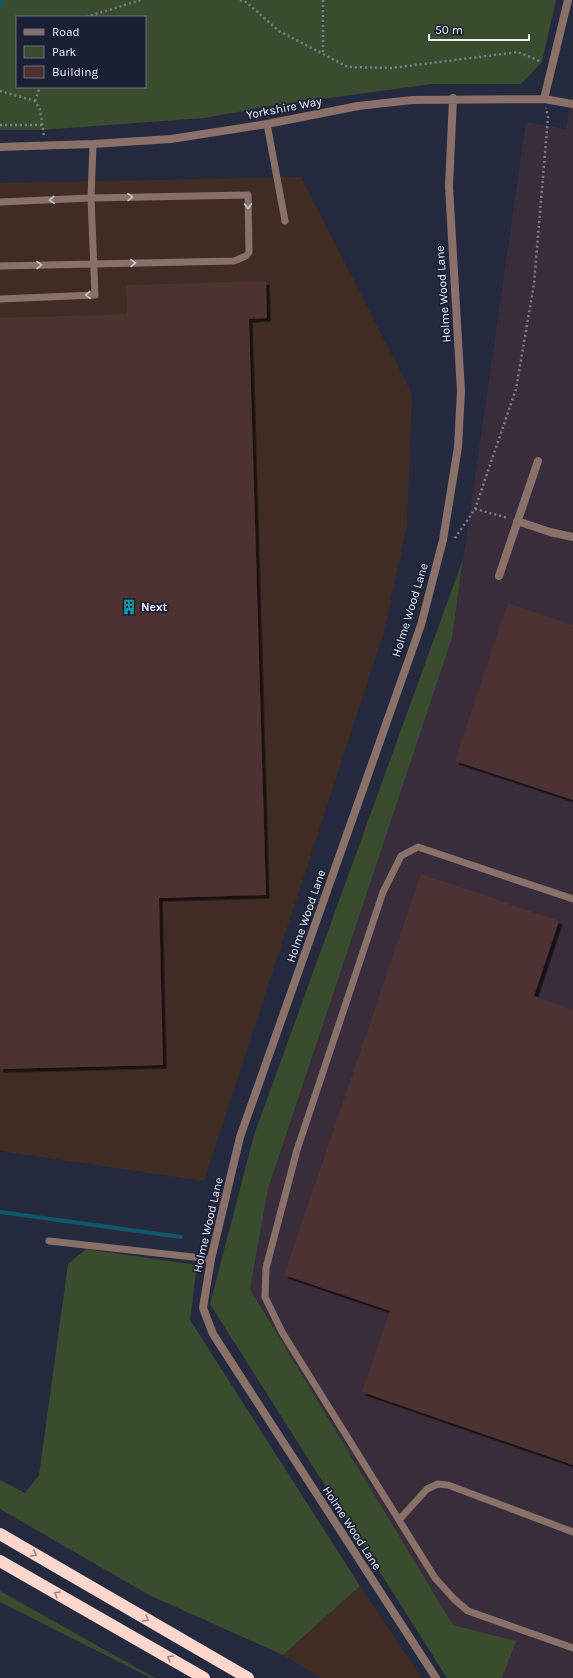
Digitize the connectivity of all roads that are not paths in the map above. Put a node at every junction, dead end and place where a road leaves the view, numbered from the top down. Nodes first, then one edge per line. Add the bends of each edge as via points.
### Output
1 (568, 0) edge
2 (454, 98) junction
3 (544, 99) junction
4 (573, 104) edge
5 (267, 124) junction
6 (93, 144) junction
7 (0, 148) edge
8 (91, 198) junction
9 (0, 202) edge
10 (285, 221) dead end
11 (94, 264) junction
12 (0, 266) edge
13 (0, 299) edge
14 (538, 461) dead end
15 (517, 521) junction
16 (573, 537) edge
17 (499, 576) dead end
18 (573, 899) edge
19 (49, 1241) dead end
20 (211, 1259) junction
21 (399, 1520) junction
22 (573, 1532) edge
23 (0, 1534) edge
24 (0, 1561) edge
25 (573, 1648) edge
26 (204, 1678) edge
27 (248, 1678) edge
28 (436, 1678) edge

1 - 3 street
2 - 3 street, Yorkshire Way
2 - 5 street, Yorkshire Way via 358,106
2 - 20 street, Holme Wood Lane via 449,187 461,392 458,447 443,540 421,625 240,1137
3 - 4 street, Yorkshire Way
5 - 6 street, Yorkshire Way via 171,139
5 - 10 lane
6 - 7 street, Yorkshire Way
6 - 8 lane
8 -> 9 lane
8 - 11 lane
8 - 11 lane via 248,194 249,252 241,259
12 -> 11 lane
11 -> 13 lane via 95,295
14 - 15 street
15 - 16 street
15 - 17 street
18 - 21 lane via 418,847 401,856 384,892 297,1150 266,1268 265,1298 282,1332
19 - 20 lane
20 - 28 street, Holme Wood Lane via 203,1308 213,1334
21 - 22 lane via 427,1489 438,1484 448,1485
21 - 25 lane via 435,1578 468,1611
23 -> 27 highway
26 -> 24 highway

